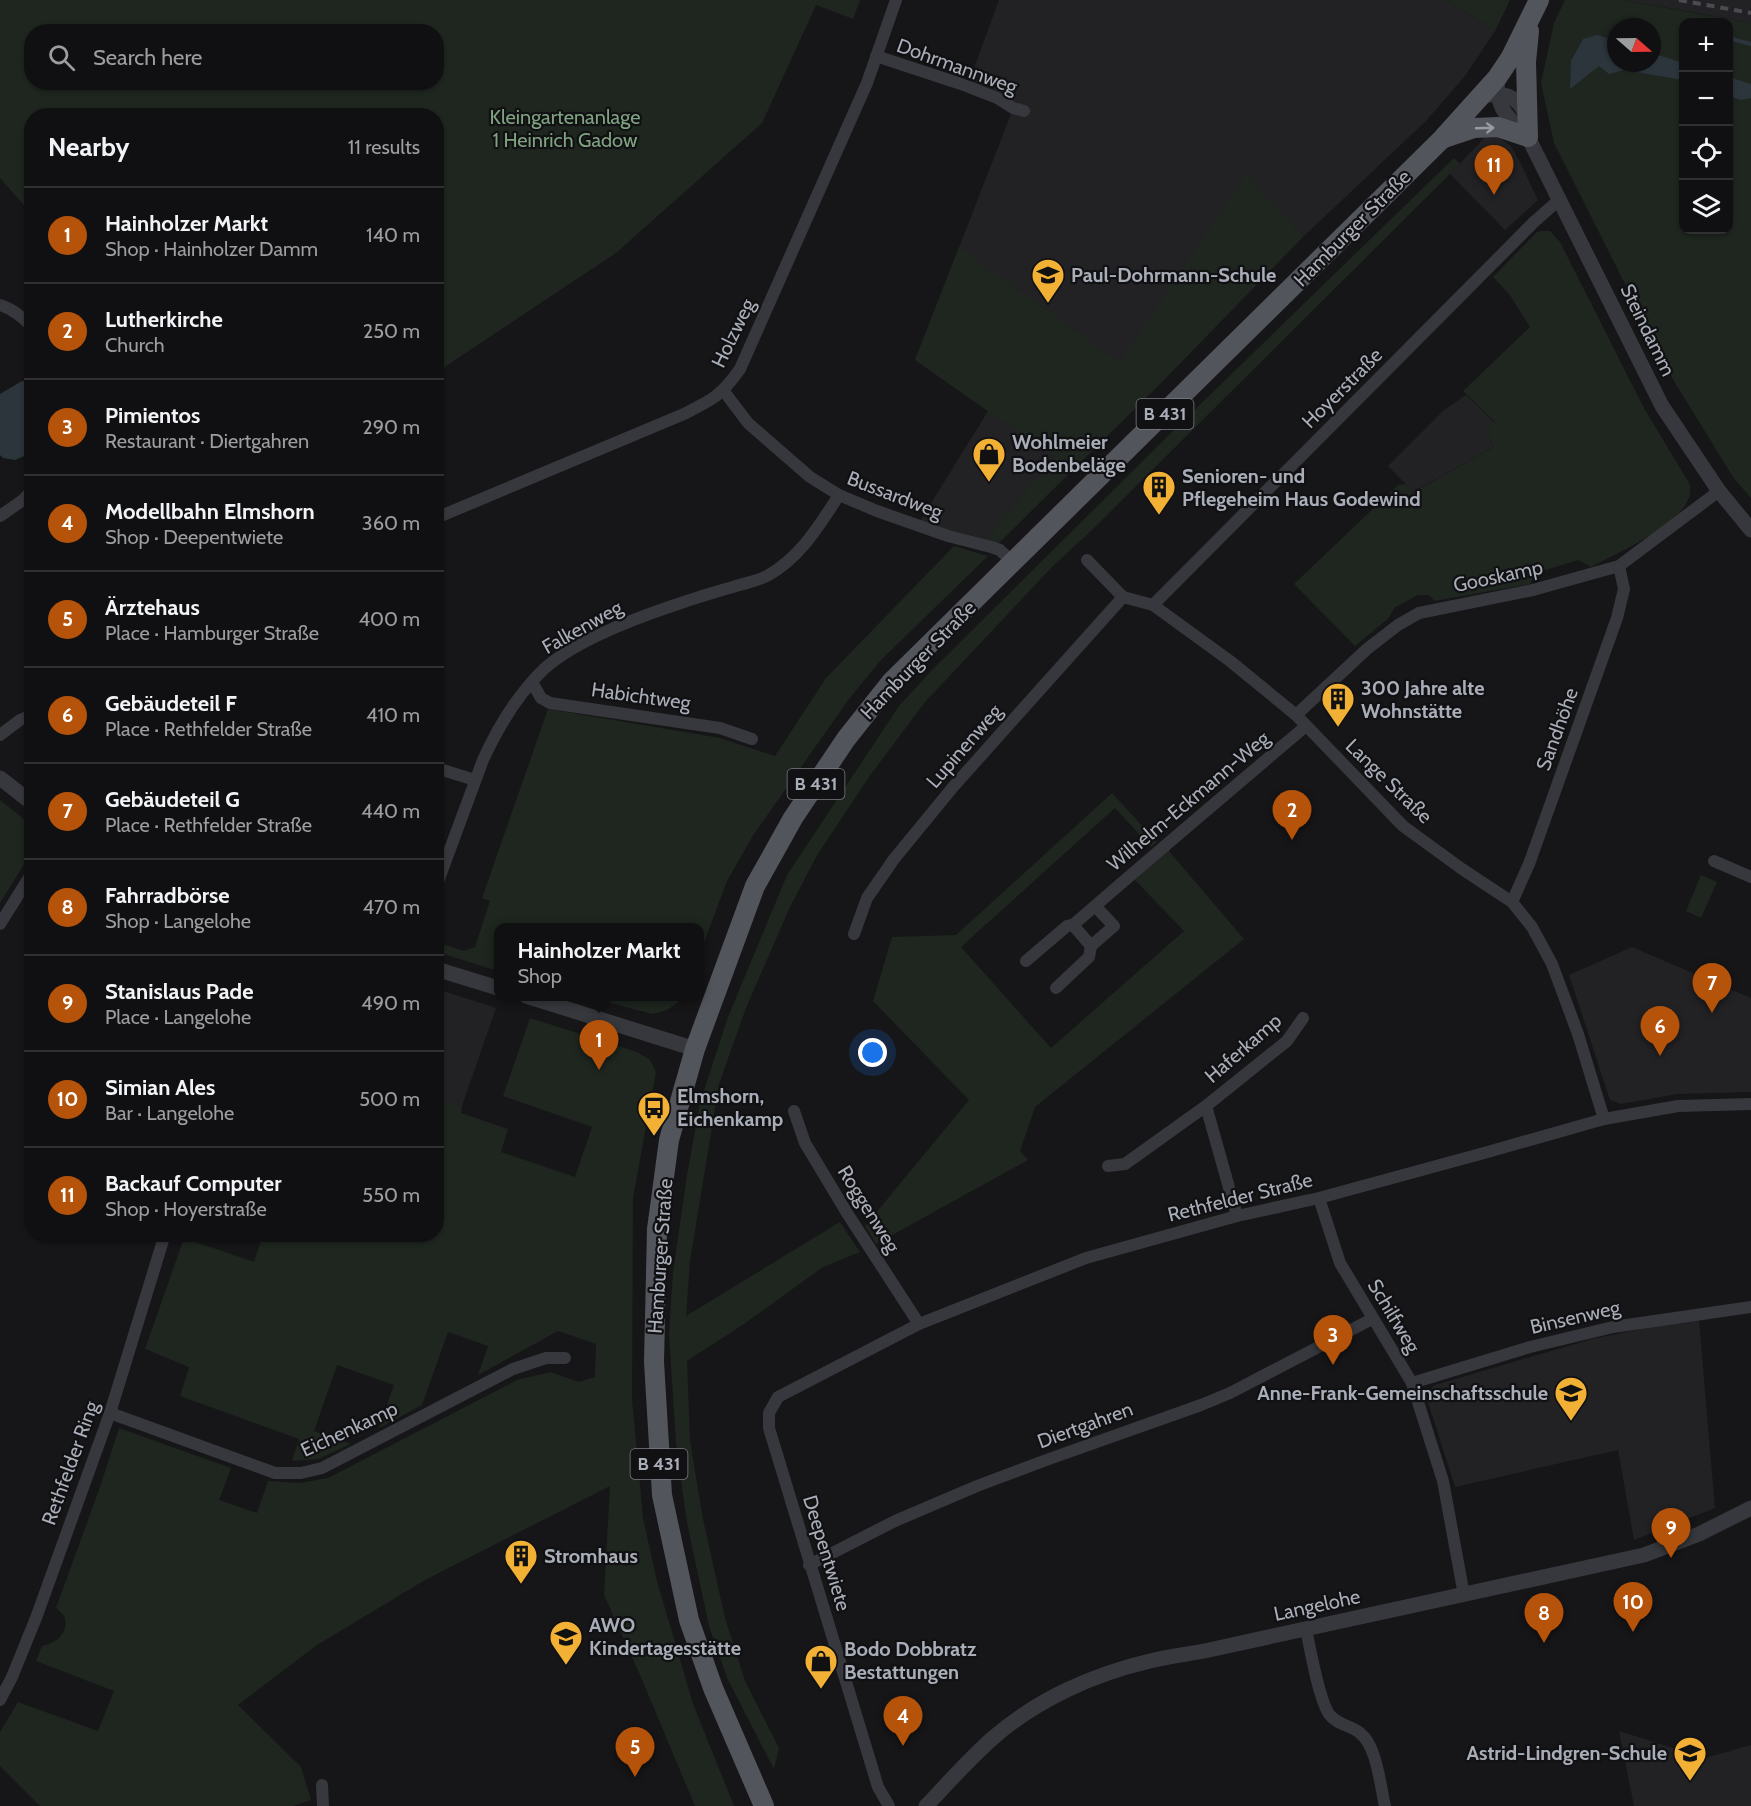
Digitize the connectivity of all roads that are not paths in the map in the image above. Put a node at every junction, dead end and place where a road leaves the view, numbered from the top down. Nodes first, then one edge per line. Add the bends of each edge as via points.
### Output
1 (896, 0) edge
2 (1539, 0) edge
3 (1530, 20) junction
4 (876, 56) junction
5 (1492, 89) junction
6 (1024, 111) dead end
7 (1528, 137) junction
8 (1442, 139) junction
9 (1560, 199) junction
10 (0, 305) edge
11 (24, 319) edge
12 (723, 390) junction
13 (1719, 491) junction
14 (839, 495) junction
15 (24, 498) edge
16 (444, 515) edge
17 (0, 516) edge
18 (1751, 530) edge
19 (1087, 560) dead end
20 (1013, 563) junction
21 (1619, 566) junction
22 (1123, 597) junction
23 (1153, 605) junction
24 (532, 682) junction
25 (1296, 715) junction
26 (24, 718) edge
27 (1306, 726) junction
28 (0, 735) edge
29 (752, 739) dead end
30 (444, 770) edge
31 (0, 778) edge
32 (475, 780) junction
33 (24, 797) edge
34 (1714, 861) dead end
35 (444, 865) edge
36 (1751, 877) edge
37 (24, 886) edge
38 (1512, 902) junction
39 (1095, 906) junction
40 (0, 924) edge
41 (1073, 926) junction
42 (854, 934) dead end
43 (1091, 946) junction
44 (1026, 962) dead end
45 (444, 971) edge
46 (494, 987) edge
47 (1056, 988) dead end
48 (542, 1001) edge
49 (1304, 1018) dead end
50 (695, 1049) junction
51 (1751, 1104) edge
52 (1206, 1106) junction
53 (794, 1111) dead end
54 (1604, 1119) junction
55 (1108, 1166) dead end
56 (1319, 1198) junction
57 (1237, 1216) junction
58 (163, 1242) edge
59 (1751, 1307) edge
60 (1372, 1319) junction
61 (919, 1324) junction
62 (565, 1358) dead end
63 (1412, 1383) junction
64 (110, 1413) junction
65 (769, 1413) joint
66 (1751, 1508) edge
67 (809, 1565) junction
68 (1464, 1595) junction
69 (1306, 1629) junction
70 (0, 1700) edge
71 (322, 1785) dead end
72 (323, 1806) edge
73 (764, 1806) edge
74 (889, 1806) edge
75 (926, 1806) edge
76 (1385, 1806) edge

1 - 4 street, Holzweg
2 - 3 main road, Hamburger Straße / B 431
3 - 5 main road, Hamburger Straße / B 431
3 - 7 main road via 1526,62
4 - 6 street, Dohrmannweg via 961,84
4 - 12 street, Holzweg via 740,369
5 - 7 street, Steindamm via 1518,101 1526,113
5 - 8 main road, Hamburger Straße / B 431
8 -> 7 main road via 1474,128 1498,127
7 - 9 street, Steindamm
8 - 20 main road, Hamburger Straße / B 431
9 - 13 street, Steindamm via 1662,406
9 - 23 street, Hoyerstraße
10 - 11 street
12 - 14 street, Bussardweg via 748,423 810,477
12 - 16 street, Holzweg via 716,398 684,414
13 - 18 street, Steindamm
13 - 21 street, Gooskamp
14 - 20 street, Bussardweg via 948,536 1000,550
14 - 24 street, Falkenweg via 799,551 767,576 623,624 560,658
15 - 17 street
19 - 22 street
20 - 50 main road, Hamburger Straße / B 431 via 875,702 793,819 755,886
21 - 25 street, Gooskamp via 1533,590 1419,613 1367,649
21 - 38 street, Sandhöhe via 1624,590 1617,618
22 - 23 street, Lange Straße
22 - 42 street, Lupinenweg via 952,787 894,859 867,898
23 - 25 street, Lange Straße
24 - 29 street, Habichtweg via 541,698 550,703 720,728
24 - 32 street, Falkenweg via 492,740
25 - 27 street, Lange Straße
26 - 28 street
27 - 38 street, Lange Straße via 1403,826
27 - 39 street, Wilhelm-Eckmann-Weg
30 - 32 street
31 - 33 street
32 - 35 street, Falkenweg
34 - 36 street
37 - 40 street
38 - 54 street, Lange Straße via 1532,927 1552,964
39 - 41 street, Wilhelm-Eckmann-Weg
39 - 43 street via 1113,926
41 - 43 street
41 - 44 street, Wilhelm-Eckmann-Weg via 1067,926
43 - 47 street via 1089,957
45 - 46 street
48 - 50 street
49 - 52 street, Haferkamp via 1287,1041
50 - 73 main road, Hamburger Straße / B 431 via 669,1140 657,1229 654,1362 659,1471 689,1620 713,1688
51 - 54 street, Rethfelder Straße via 1678,1106
52 - 55 street, Haferkamp via 1125,1164
52 - 57 street, Haferkamp
53 - 61 street, Roggenweg via 805,1143
54 - 56 street, Rethfelder Straße
56 - 57 street, Rethfelder Straße
56 - 60 street, Schilfweg via 1340,1263
57 - 61 street, Rethfelder Straße via 1086,1258
58 - 64 street, Rethfelder Ring
59 - 63 street, Binsenweg via 1613,1327 1530,1347
60 - 63 street, Schilfweg
60 - 67 street, Diertgahren via 1230,1393 977,1486 895,1521
61 - 65 street, Rethfelder Straße via 778,1397
62 - 64 street, Eichenkamp via 546,1358 513,1369 322,1468 301,1473 275,1473
63 - 68 street, Schilfweg via 1443,1482
64 - 70 street, Rethfelder Ring via 36,1618
65 - 67 street, Deepentwiete via 769,1428
66 - 68 street, Langelohe via 1644,1555
67 - 74 street, Deepentwiete via 878,1786
68 - 69 street, Langelohe
69 - 75 street, Langelohe via 1150,1661 1063,1691 994,1737
69 - 76 street via 1328,1713 1366,1738 1372,1748
71 - 72 street

